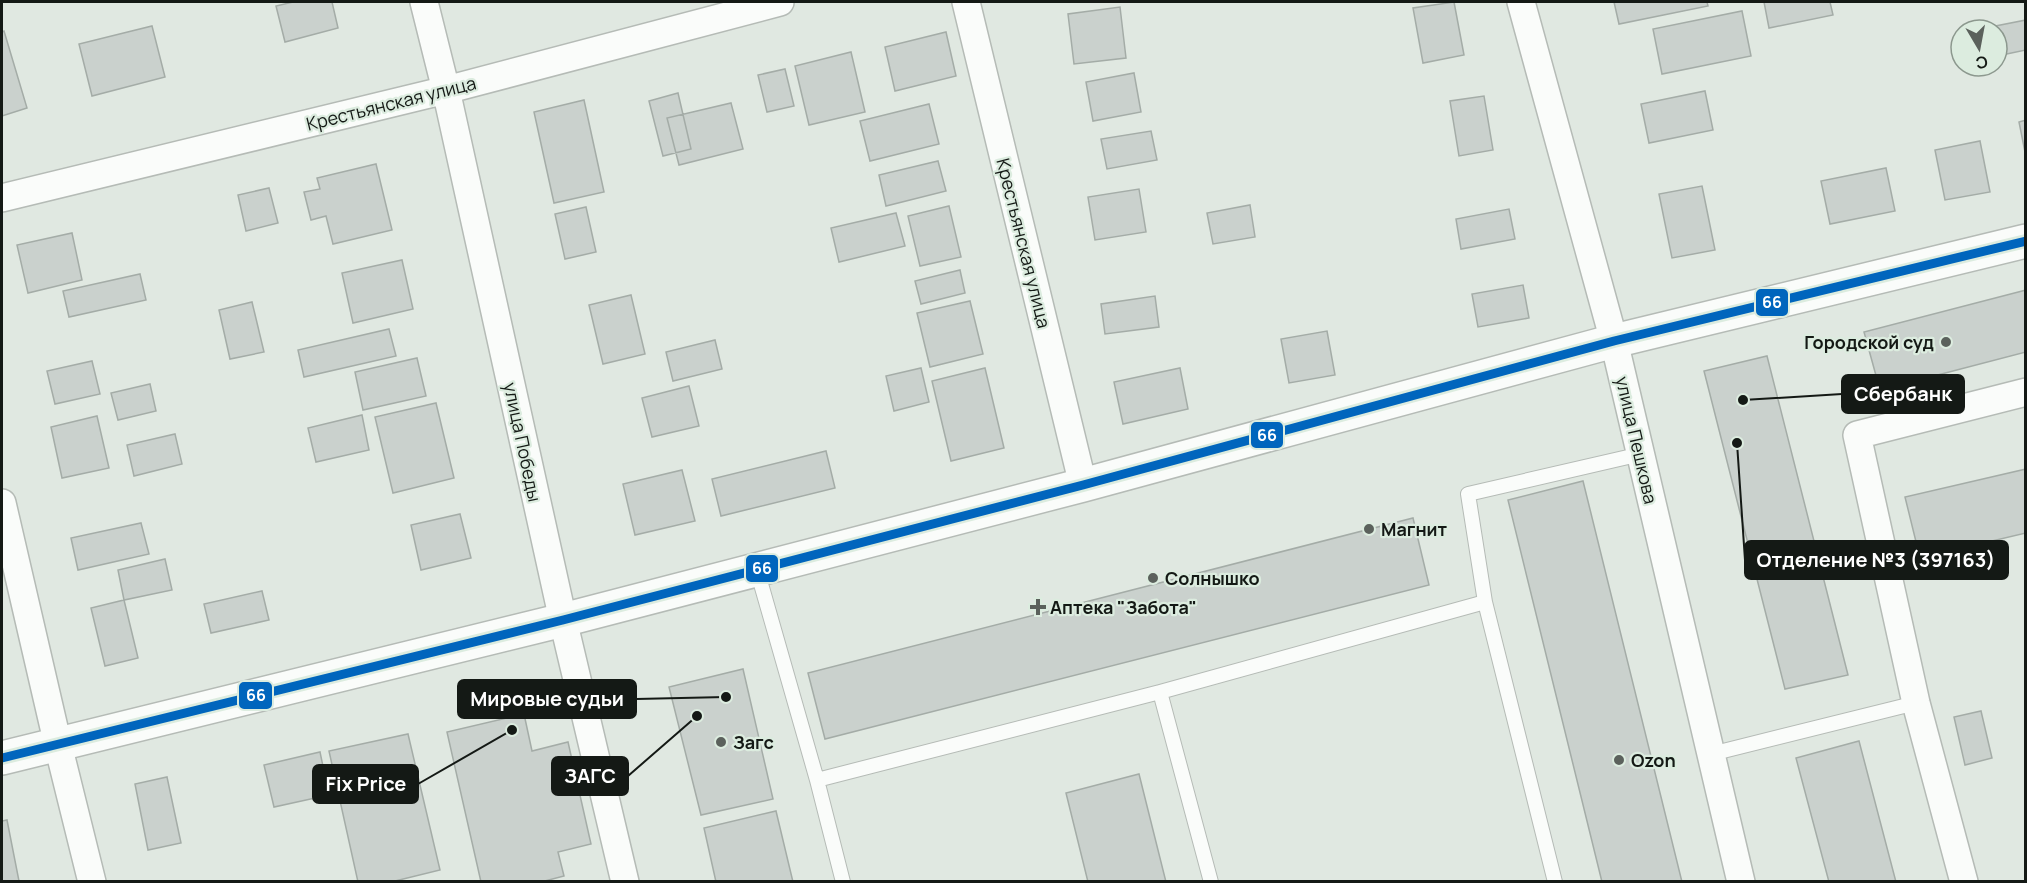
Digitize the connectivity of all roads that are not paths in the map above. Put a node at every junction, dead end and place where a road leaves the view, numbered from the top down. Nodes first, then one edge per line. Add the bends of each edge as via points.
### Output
1 (424, 2) edge
2 (780, 2) edge
3 (966, 2) edge
4 (1521, 2) edge
5 (446, 90) junction
6 (2, 198) edge
7 (2025, 241) edge
8 (1614, 341) junction
9 (2025, 392) edge
10 (1641, 454) junction
11 (1083, 485) junction
12 (2, 503) edge
13 (757, 570) junction
14 (1485, 602) junction
15 (563, 620) junction
16 (1160, 692) junction
17 (1916, 703) junction
18 (57, 745) junction
19 (1711, 754) junction
20 (2, 758) edge
21 (816, 780) junction
22 (92, 882) edge
23 (625, 882) edge
24 (843, 882) edge
25 (1211, 882) edge
26 (1555, 882) edge
27 (1741, 882) edge
28 (1964, 882) edge

1 - 5 street, улица Победы
2 - 5 street, Крестьянская улица
3 - 11 street, Крестьянская улица
4 - 8 street, улица Пешкова
5 - 6 street, Крестьянская улица
5 - 15 street, улица Победы
7 - 8 highway
8 - 10 street, улица Пешкова
8 - 11 highway
9 - 17 street via 1857,435
10 - 14 lane via 1468,494
10 - 19 street, улица Пешкова
11 - 13 highway
12 - 18 street
13 - 15 highway
13 - 21 lane
14 - 16 lane
14 - 26 lane
15 - 18 highway
15 - 23 street, улица Победы
16 - 21 lane
16 - 25 lane
17 - 19 lane
17 - 28 street
18 - 20 highway
18 - 22 street
19 - 27 street, улица Пешкова
21 - 24 lane

